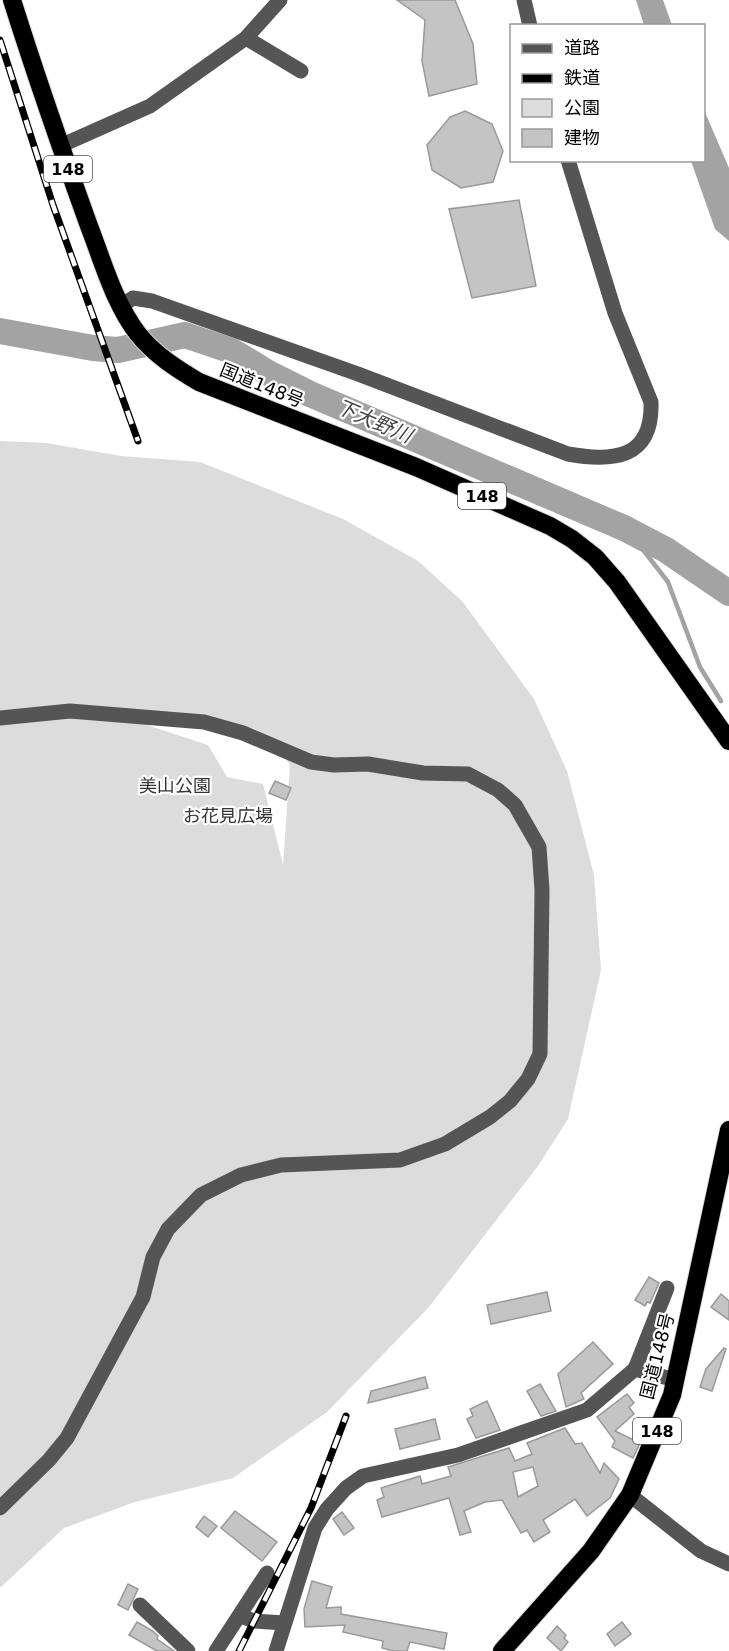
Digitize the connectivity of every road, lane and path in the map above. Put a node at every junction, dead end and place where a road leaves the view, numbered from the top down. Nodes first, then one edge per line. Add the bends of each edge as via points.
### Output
1 (12, 0) edge
2 (280, 0) edge
3 (524, 0) edge
4 (530, 24) edge
5 (246, 38) junction
6 (301, 71) dead end
7 (60, 146) junction
8 (569, 162) edge
9 (121, 306) junction
10 (0, 718) edge
11 (729, 741) edge
12 (729, 1130) edge
13 (667, 1288) dead end
14 (635, 1369) junction
15 (675, 1380) junction
16 (630, 1495) junction
17 (0, 1508) edge
18 (729, 1564) edge
19 (267, 1573) dead end
20 (140, 1605) dead end
21 (241, 1616) junction
22 (284, 1623) junction
23 (188, 1651) edge
24 (216, 1651) edge
25 (276, 1651) edge
26 (502, 1651) edge

1 - 7 highway, 国道148号 / 148
2 - 5 street
3 - 4 street
5 - 6 street
5 - 7 street via 150,106
7 - 9 highway, 国道148号 / 148
8 - 9 street via 615,313 651,402 647,433 628,453 614,458 568,454 152,301 133,298
9 - 11 highway, 国道148号 / 148 via 137,333 156,353 199,382 417,467 572,539 617,582
10 - 17 street via 70,711 204,722 243,733 311,762 468,774 498,790 515,806 540,847 542,890 540,1054 528,1079 510,1101 445,1144 400,1160 281,1165 241,1175 201,1195 168,1229 153,1257 143,1297 67,1438
12 - 15 highway, 国道148号 / 148
13 - 14 street
14 - 15 street
14 - 22 street via 587,1410 458,1455 363,1476 346,1488 315,1528
15 - 16 highway, 国道148号 / 148
16 - 18 street via 701,1551
16 - 26 highway, 国道148号 / 148 via 591,1551
19 - 21 street
20 - 23 street
21 - 22 street
21 - 24 street
22 - 25 street

